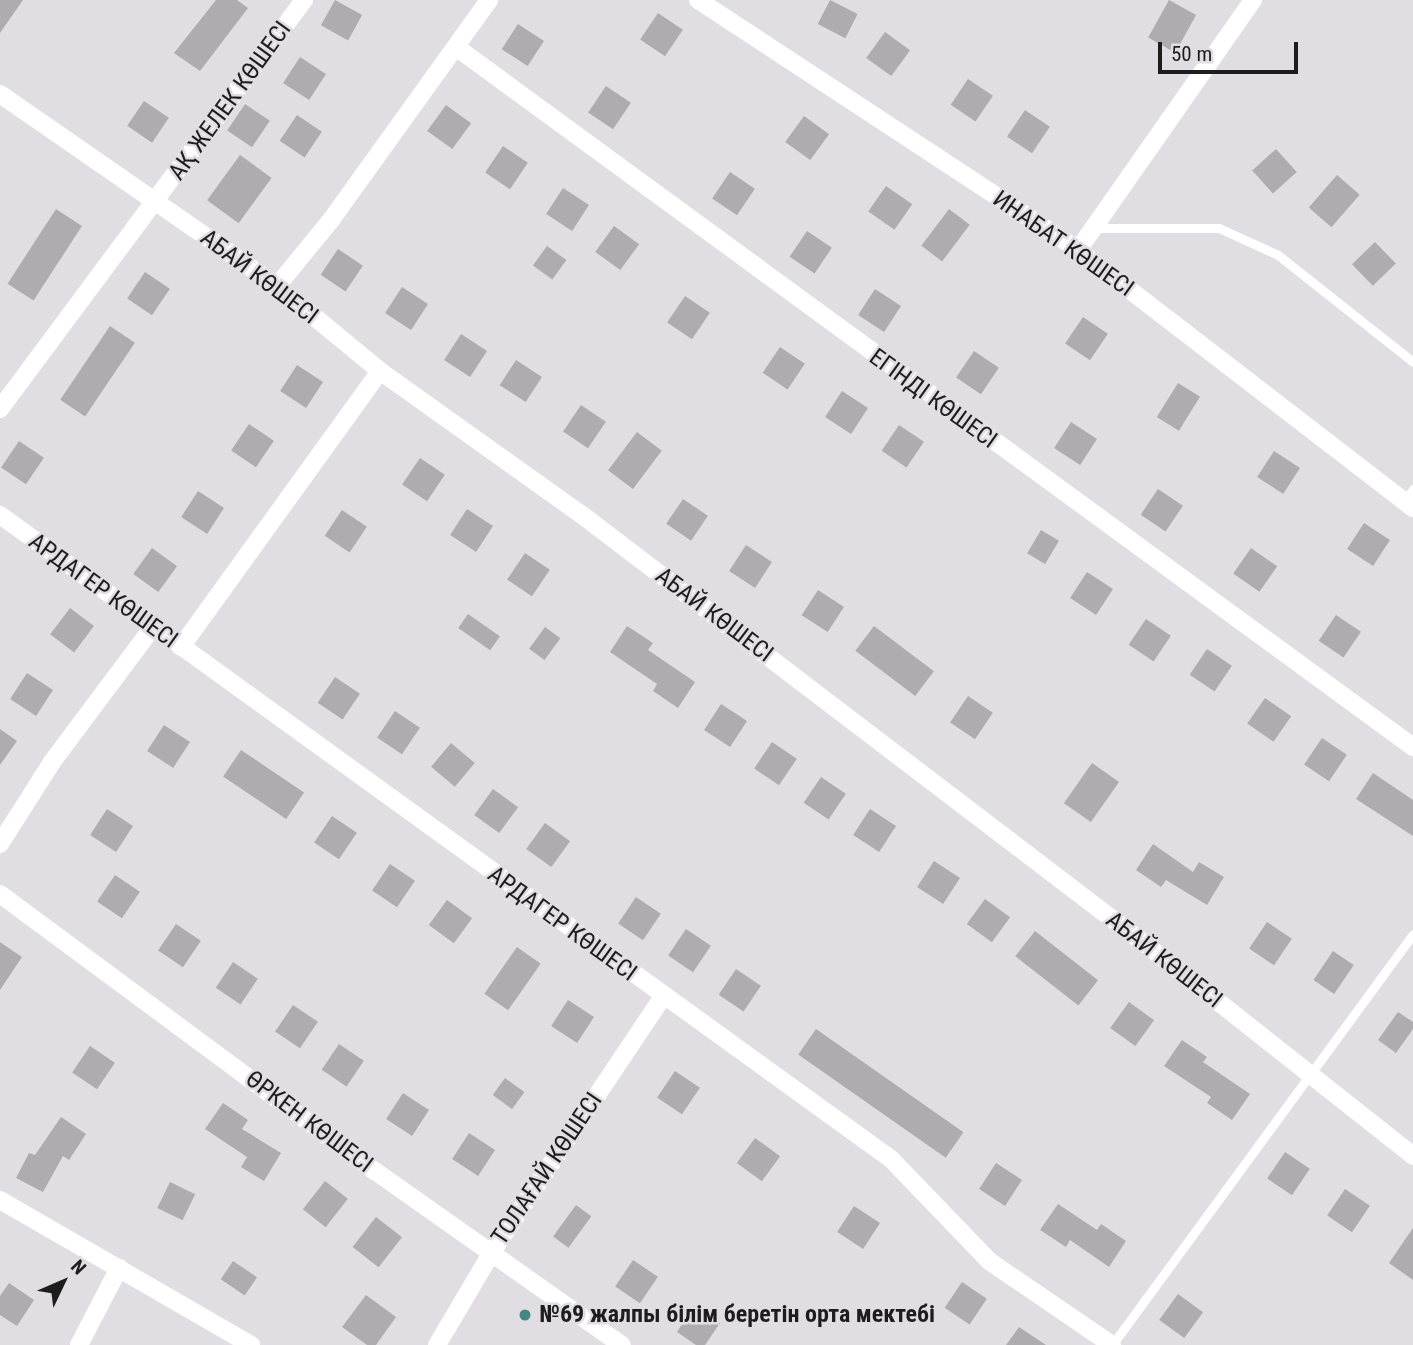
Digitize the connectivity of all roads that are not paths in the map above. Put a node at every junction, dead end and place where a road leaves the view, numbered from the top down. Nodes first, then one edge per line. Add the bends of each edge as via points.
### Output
1 (304, 0) edge
2 (489, 0) edge
3 (698, 0) edge
4 (1252, 0) edge
5 (456, 47) junction
6 (0, 94) edge
7 (155, 202) junction
8 (1093, 228) junction
9 (1078, 250) junction
10 (277, 286) junction
11 (1413, 362) edge
12 (380, 371) junction
13 (0, 409) edge
14 (1410, 500) edge
15 (0, 515) edge
16 (153, 627) junction
17 (181, 647) junction
18 (1413, 747) edge
19 (0, 844) edge
20 (0, 894) edge
21 (1413, 934) edge
22 (663, 997) junction
23 (1308, 1073) junction
24 (1413, 1156) edge
25 (0, 1200) edge
26 (492, 1252) junction
27 (119, 1268) junction
28 (79, 1345) edge
29 (251, 1345) edge
30 (437, 1345) edge
31 (622, 1345) edge
32 (1112, 1345) edge

1 - 7 street, АҚ ЖЕЛЕК КӨШЕСІ
2 - 5 street
3 - 9 street, ИНАБАТ КӨШЕСІ
4 - 8 street
5 - 10 street via 331,220
5 - 18 street, ЕГІНДІ КӨШЕСІ
6 - 7 street, АБАЙ КӨШЕСІ
7 - 10 street, АБАЙ КӨШЕСІ
7 - 13 street, АҚ ЖЕЛЕК КӨШЕСІ
8 - 9 street
8 - 11 lane via 1219,228 1278,255
9 - 14 street, ИНАБАТ КӨШЕСІ
10 - 12 street, АБАЙ КӨШЕСІ
12 - 17 street
12 - 23 street, АБАЙ КӨШЕСІ via 590,521
15 - 16 street, АРДАГЕР КӨШЕСІ
16 - 17 street, АРДАГЕР КӨШЕСІ
16 - 19 street via 52,762
17 - 22 street, АРДАГЕР КӨШЕСІ
20 - 26 street, ӨРКЕН КӨШЕСІ
21 - 23 lane
22 - 26 street, ТОЛАҒАЙ КӨШЕСІ
22 - 32 street, АРДАГЕР КӨШЕСІ via 891,1159 989,1261
23 - 24 street, АБАЙ КӨШЕСІ
23 - 32 lane
25 - 27 street
26 - 30 street, ТОЛАҒАЙ КӨШЕСІ
26 - 31 street, ӨРКЕН КӨШЕСІ
27 - 28 street
27 - 29 street

